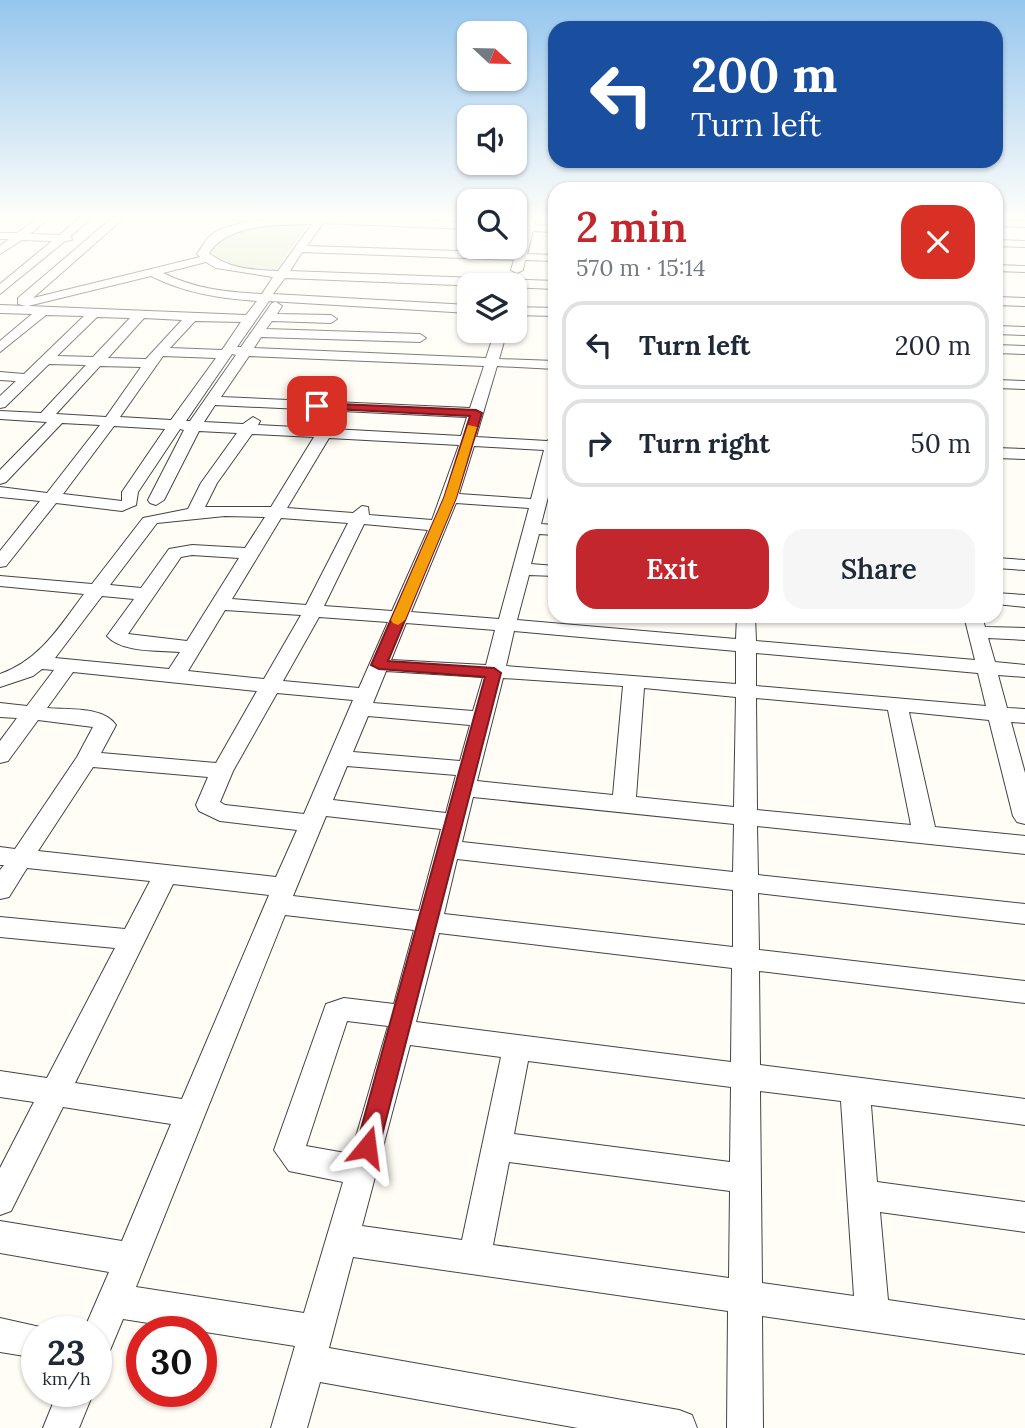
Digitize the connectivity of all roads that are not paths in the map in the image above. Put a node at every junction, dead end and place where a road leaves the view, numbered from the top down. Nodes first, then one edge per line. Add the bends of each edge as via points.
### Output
1 (36, 285) edge
2 (101, 285) edge
3 (180, 285) edge
4 (275, 285) edge
5 (292, 285) edge
6 (264, 299) junction
7 (280, 300) junction
8 (1003, 301) edge
9 (1025, 302) edge
10 (341, 303) junction
11 (6, 308) edge
12 (43, 311) junction
13 (527, 312) edge
14 (94, 313) junction
15 (457, 313) edge
16 (548, 313) edge
17 (141, 314) junction
18 (191, 316) junction
19 (269, 317) junction
20 (250, 318) junction
21 (331, 319) junction
22 (378, 321) junction
23 (427, 323) junction
24 (1003, 330) edge
25 (1025, 331) edge
26 (258, 333) junction
27 (323, 335) junction
28 (498, 343) edge
29 (0, 348) edge
30 (1003, 350) edge
31 (225, 352) junction
32 (245, 352) junction
33 (1023, 353) edge
34 (312, 355) junction
35 (155, 358) junction
36 (412, 359) junction
37 (46, 360) junction
38 (96, 361) junction
39 (492, 362) junction
40 (548, 365) edge
41 (0, 376) edge
42 (28, 377) junction
43 (1003, 384) edge
44 (1025, 385) edge
45 (211, 401) junction
46 (0, 404) edge
47 (264, 404) junction
48 (476, 413) junction
49 (0, 415) edge
50 (52, 417) junction
51 (107, 420) junction
52 (177, 427) junction
53 (193, 427) junction
54 (247, 431) junction
55 (323, 435) junction
56 (467, 442) junction
57 (548, 444) edge
58 (1003, 453) edge
59 (1025, 454) edge
60 (0, 479) edge
61 (548, 482) edge
62 (0, 492) edge
63 (52, 498) junction
64 (126, 504) junction
65 (196, 509) junction
66 (279, 510) junction
67 (157, 511) junction
68 (443, 514) junction
69 (360, 516) junction
70 (542, 520) edge
71 (252, 554) junction
72 (0, 562) edge
73 (1003, 563) edge
74 (1025, 565) edge
75 (521, 569) junction
76 (548, 571) edge
77 (0, 581) edge
78 (99, 590) junction
79 (145, 594) junction
80 (1003, 599) edge
81 (1025, 601) edge
82 (221, 604) junction
83 (312, 612) junction
84 (398, 619) junction
85 (746, 623) edge
86 (975, 624) edge
87 (506, 625) junction
88 (1025, 635) edge
89 (194, 647) junction
90 (747, 647) junction
91 (40, 663) junction
92 (68, 665) junction
93 (379, 665) junction
94 (986, 667) junction
95 (1025, 671) edge
96 (494, 673) junction
97 (176, 675) junction
98 (634, 680) junction
99 (0, 681) edge
100 (270, 684) junction
101 (747, 690) junction
102 (363, 702) junction
103 (897, 704) junction
104 (0, 710) edge
105 (31, 714) junction
106 (999, 714) junction
107 (1025, 716) edge
108 (482, 719) junction
109 (0, 756) edge
110 (87, 758) junction
111 (339, 758) junction
112 (1018, 765) edge
113 (222, 771) junction
114 (466, 779) junction
115 (624, 805) junction
116 (1025, 814) edge
117 (315, 815) junction
118 (747, 817) junction
119 (454, 822) junction
120 (925, 836) junction
121 (1025, 845) edge
122 (448, 849) junction
123 (10, 857) edge
124 (166, 874) junction
125 (747, 882) junction
126 (0, 890) edge
127 (281, 896) junction
128 (1025, 914) edge
129 (428, 922) junction
130 (0, 927) edge
131 (133, 940) junction
132 (745, 959) junction
133 (1025, 992) edge
134 (401, 1025) junction
135 (517, 1046) junction
136 (743, 1074) junction
137 (0, 1084) edge
138 (855, 1091) junction
139 (56, 1093) junction
140 (1025, 1112) edge
141 (191, 1114) junction
142 (498, 1146) junction
143 (361, 1170) junction
144 (744, 1178) junction
145 (864, 1195) junction
146 (0, 1200) edge
147 (1025, 1217) edge
148 (0, 1237) edge
149 (341, 1239) junction
150 (475, 1256) junction
151 (131, 1259) junction
152 (744, 1295) junction
153 (114, 1301) junction
154 (872, 1314) junction
155 (108, 1316) edge
156 (0, 1335) edge
157 (1025, 1337) edge
158 (21, 1338) edge
159 (312, 1347) junction
160 (70, 1407) edge
161 (61, 1428) edge
162 (289, 1428) edge
163 (679, 1428) edge
164 (745, 1428) edge

1 - 11 street
2 - 11 street
3 - 6 street
4 - 6 street
5 - 7 street
6 - 7 street
6 - 20 street
7 - 10 street
7 - 19 street
8 - 9 street
10 - 21 street
10 - 22 street
11 - 12 street
12 - 14 street
12 - 29 street
13 - 16 street
14 - 17 street
14 - 37 street
15 - 23 street
17 - 18 street
17 - 38 street
18 - 20 street
18 - 35 street
19 - 21 street
19 - 26 street
20 - 31 street
21 - 27 street
22 - 23 street
22 - 23 street
22 - 27 street
23 - 36 street
24 - 25 street
26 - 27 street
26 - 32 street
27 - 34 street
28 - 39 street
30 - 33 street
31 - 32 street
31 - 35 street
31 - 52 street
32 - 34 street
32 - 45 street
34 - 36 street
35 - 38 street
35 - 51 street
36 - 39 street
37 - 38 street
37 - 42 street
38 - 50 street
39 - 40 street
39 - 48 street
41 - 42 street
42 - 46 street
43 - 44 street
45 - 47 street
45 - 53 street
47 - 48 street
47 - 54 street
48 - 56 street
49 - 50 street
50 - 51 street
50 - 60 street
51 - 52 street
51 - 63 street via 93,446
52 - 53 street
52 - 64 street
53 - 54 street
53 - 67 street
54 - 55 street
54 - 65 street
55 - 56 street
55 - 66 street
56 - 57 street
56 - 68 street
58 - 59 street
61 - 70 street
62 - 63 street
63 - 64 street
63 - 72 street
64 - 67 street
65 - 66 street
65 - 67 street
66 - 69 street
66 - 71 street
67 - 78 street
68 - 69 street
68 - 70 street
68 - 84 street
69 - 83 street
70 - 75 street
71 - 79 street via 180,550
71 - 82 street
73 - 74 street
75 - 76 street
75 - 87 street
77 - 78 street
78 - 79 street
78 - 91 street
79 - 89 street via 118,631 120,639
80 - 81 street
82 - 83 street
82 - 89 street
83 - 84 street
83 - 100 street
84 - 87 street
84 - 93 street
85 - 90 street
86 - 88 street
86 - 94 street
87 - 90 street
87 - 96 street
89 - 97 street
90 - 94 street
90 - 101 street
91 - 92 street
91 - 99 street
92 - 97 street
92 - 105 street
93 - 96 street
93 - 102 street
94 - 95 street
94 - 106 street
96 - 98 street
96 - 108 street
97 - 100 street
98 - 101 street
98 - 115 street
100 - 102 street
100 - 113 street
101 - 103 street
101 - 118 street
102 - 108 street
102 - 111 street
103 - 106 street
103 - 120 street
104 - 105 street
105 - 109 street
105 - 110 street via 102,722 105,729
106 - 107 street
106 - 112 street
108 - 114 street
110 - 113 street
110 - 123 street
111 - 114 street
111 - 117 street
112 - 116 street
113 - 117 street via 208,800 211,810
114 - 115 street
114 - 119 street
115 - 118 street
117 - 119 street
117 - 127 street
118 - 120 street
118 - 125 street
119 - 122 street
120 - 121 street
122 - 125 street
122 - 129 street
123 - 124 street
123 - 126 street
124 - 127 street
124 - 131 street
125 - 128 street
125 - 132 street
127 - 129 street
127 - 141 street
129 - 132 street
129 - 134 street
130 - 131 street
131 - 139 street
132 - 133 street
132 - 136 street
134 - 135 street
134 - 143 street
134 - 143 street via 344,1009 336,1012 289,1150 300,1161
135 - 136 street
135 - 142 street
136 - 138 street
136 - 144 street
137 - 139 street
138 - 140 street
138 - 145 street
139 - 141 street
139 - 146 street
141 - 151 street
142 - 144 street
142 - 150 street
143 - 149 street
144 - 152 street
145 - 147 street
145 - 154 street
148 - 151 street
149 - 150 street
149 - 159 street
150 - 152 street
151 - 153 street
152 - 154 street
152 - 164 street
153 - 155 street
153 - 159 street
154 - 157 street
156 - 158 street
159 - 162 street
159 - 163 street
160 - 161 street

